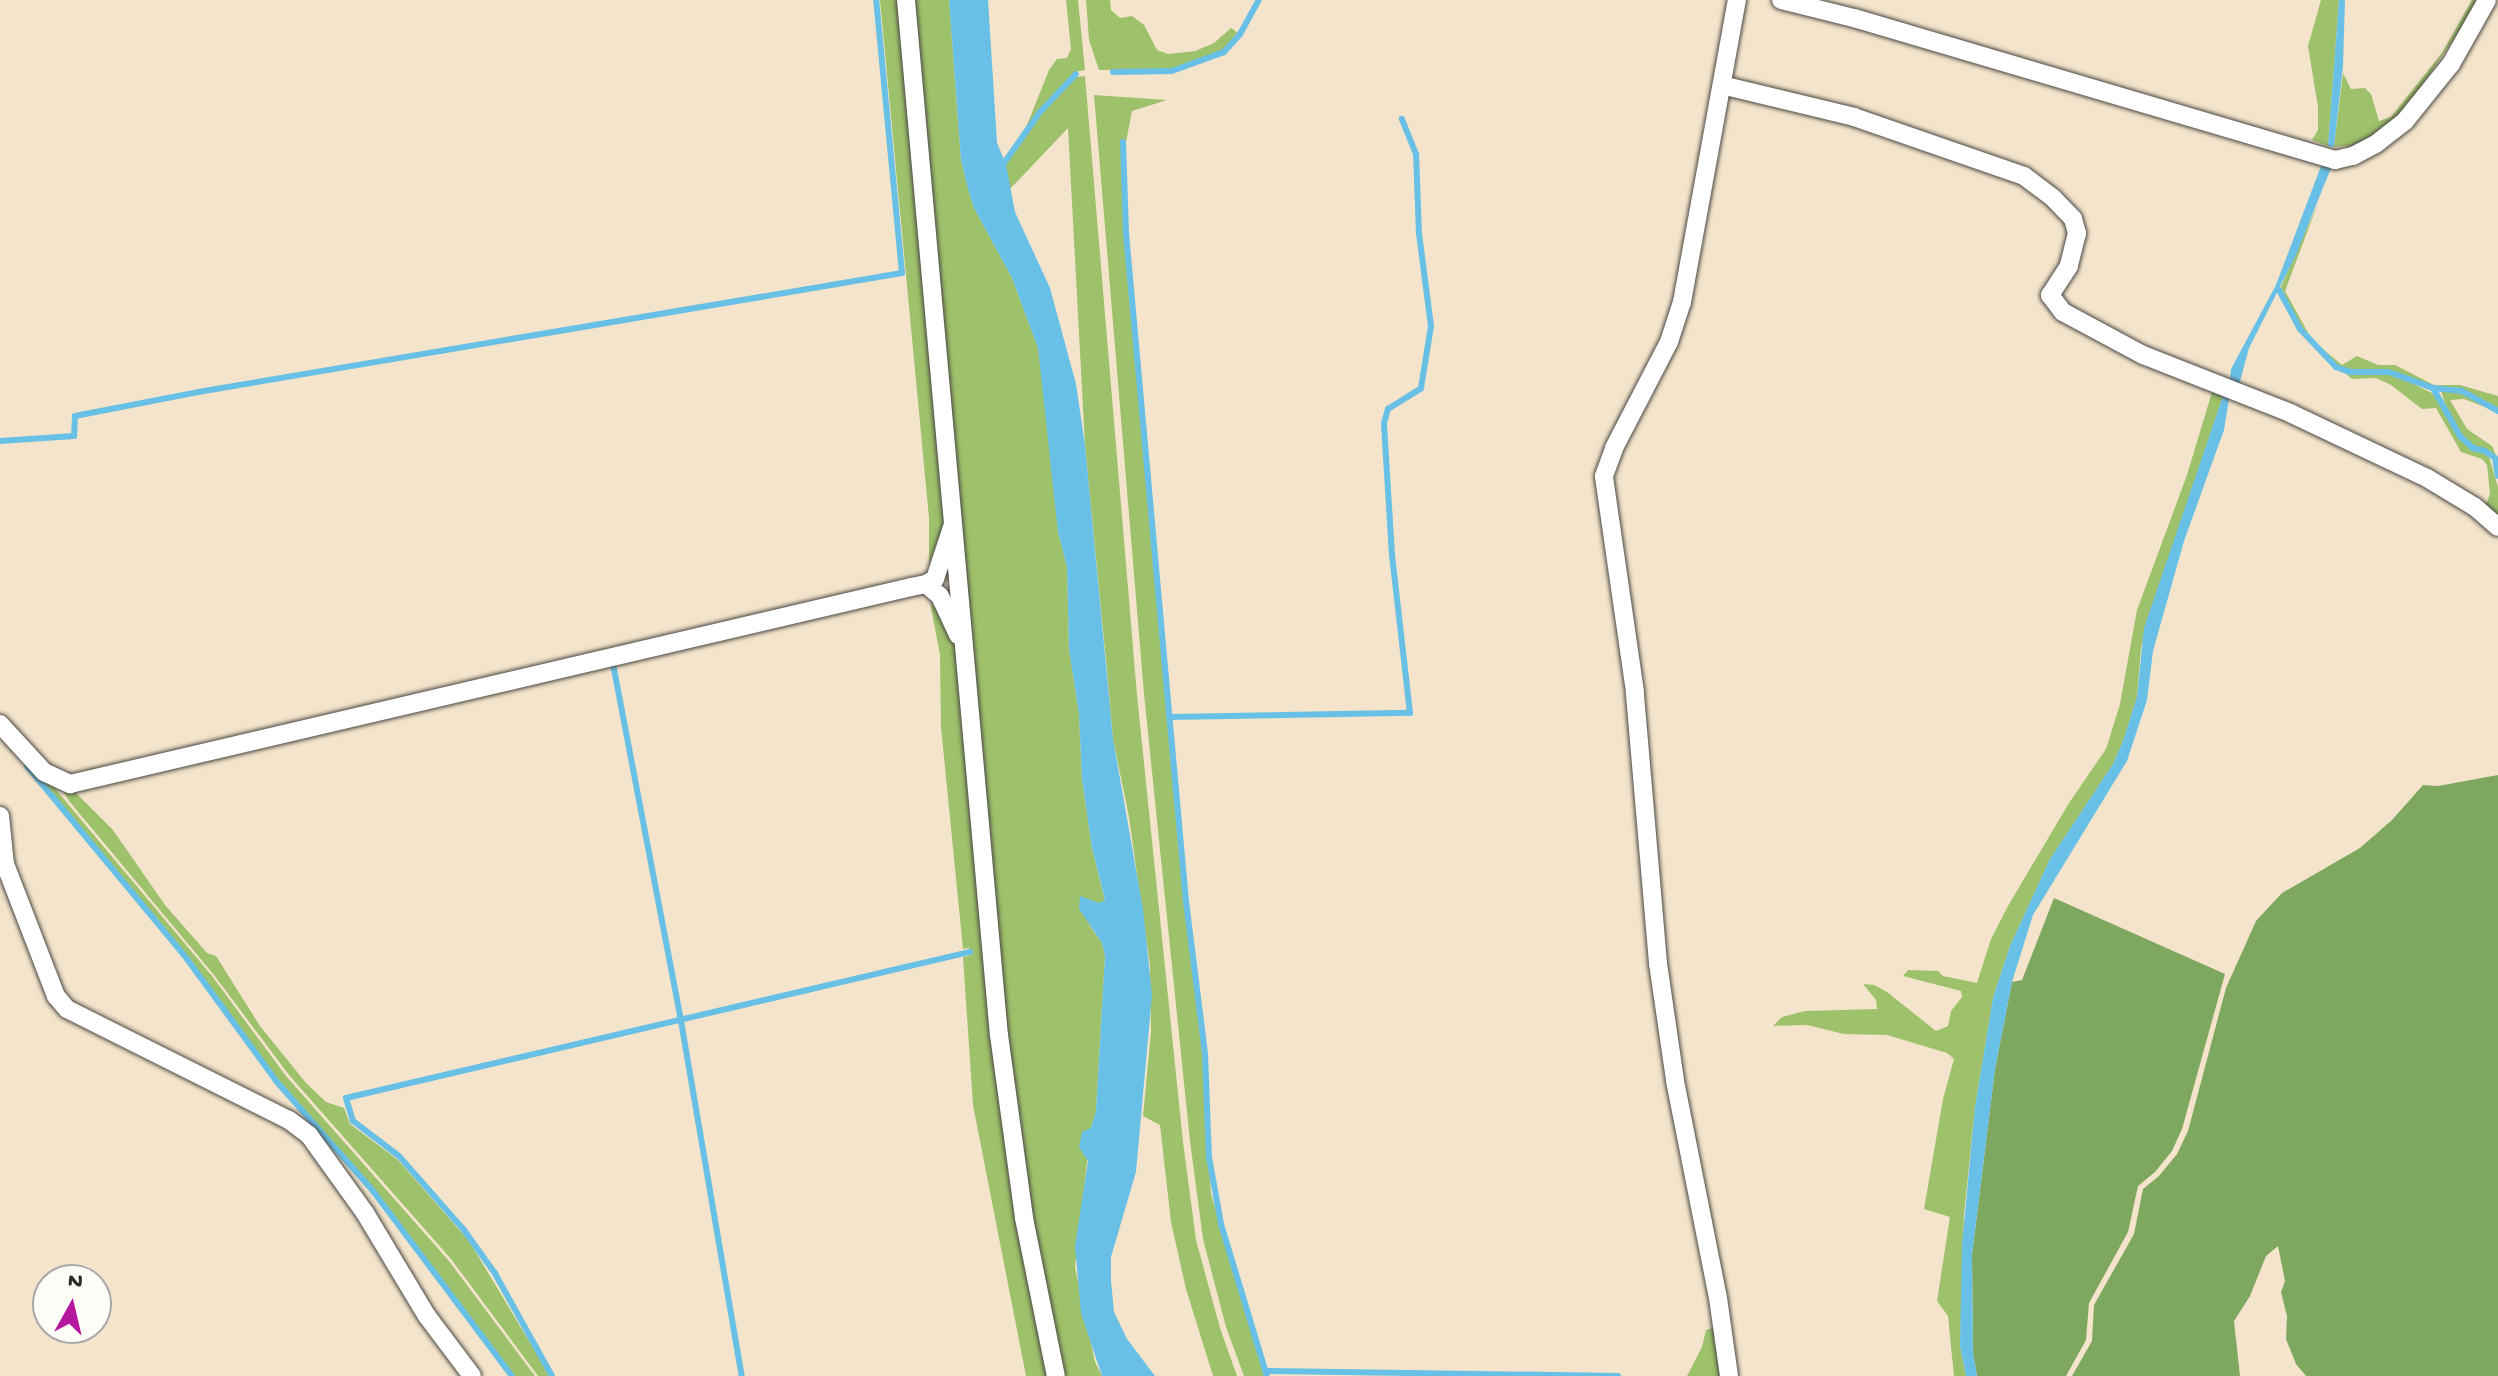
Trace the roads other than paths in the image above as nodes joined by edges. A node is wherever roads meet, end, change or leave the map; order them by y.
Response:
1 (906, 0) edge
2 (1737, 0) edge
3 (1781, 0) edge
4 (2487, 0) edge
5 (1722, 85) junction
6 (954, 523) junction
7 (2498, 527) edge
8 (926, 584) junction
9 (966, 655) junction
10 (0, 724) edge
11 (0, 816) edge
12 (472, 1376) edge
13 (1056, 1376) edge
14 (1729, 1376) edge

1 - 6 street
2 - 5 street
3 - 4 street
5 - 7 street
5 - 14 street
6 - 8 street
6 - 9 street
8 - 9 street
8 - 10 street
9 - 13 street
11 - 12 street

